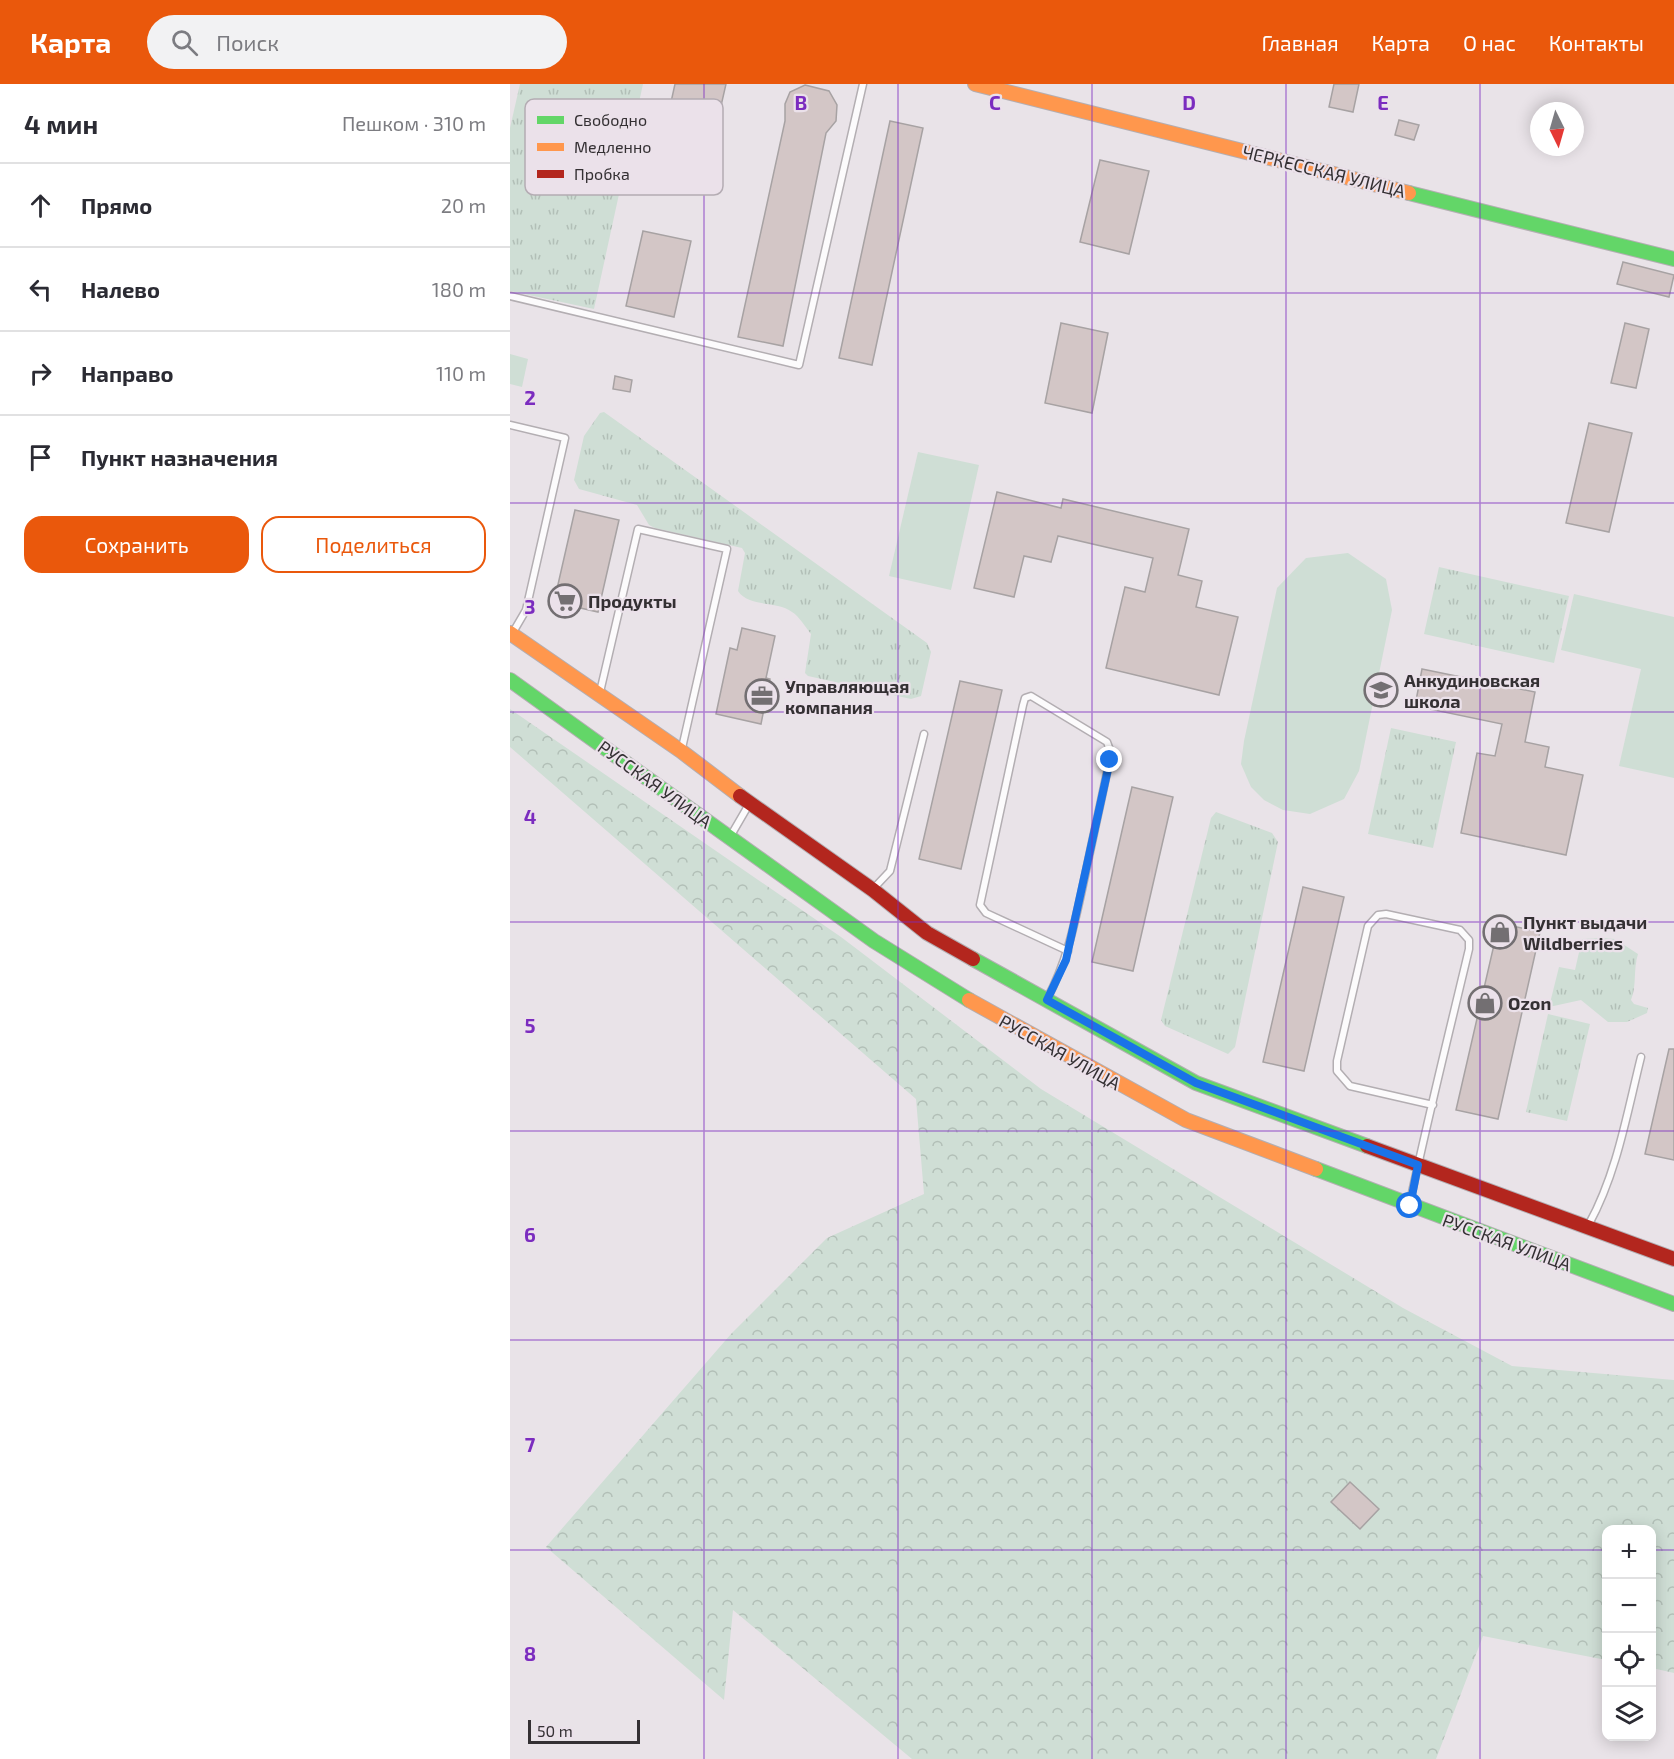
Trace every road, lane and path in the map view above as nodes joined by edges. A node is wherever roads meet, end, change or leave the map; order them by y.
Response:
1 (863, 84) edge
2 (975, 84) edge
3 (1674, 259) edge
4 (510, 296) edge
5 (510, 425) edge
6 (511, 634) edge
7 (510, 680) edge
8 (600, 694) junction
9 (924, 734) dead end
10 (681, 751) junction
11 (750, 803) junction
12 (730, 838) junction
13 (873, 890) junction
14 (1068, 951) junction
15 (1047, 1000) junction
16 (1641, 1058) dead end
17 (1433, 1105) junction
18 (1418, 1165) junction
19 (1410, 1206) junction
20 (1588, 1227) junction
21 (1674, 1259) edge
22 (1674, 1304) edge

1 - 4 lane
2 - 3 street, ЧЕРКЕССКАЯ УЛИЦА
5 - 6 lane
6 - 8 street
7 - 12 street, РУССКАЯ УЛИЦА
8 - 10 street
8 - 10 lane
9 - 13 lane
10 - 11 street
11 - 12 lane
11 - 13 street
12 - 19 street, РУССКАЯ УЛИЦА
13 - 15 street
14 - 14 lane
14 - 15 lane
15 - 18 street
16 - 20 lane
17 - 17 lane
17 - 18 lane
18 - 19 lane
18 - 20 street
19 - 22 street, РУССКАЯ УЛИЦА
20 - 21 street

